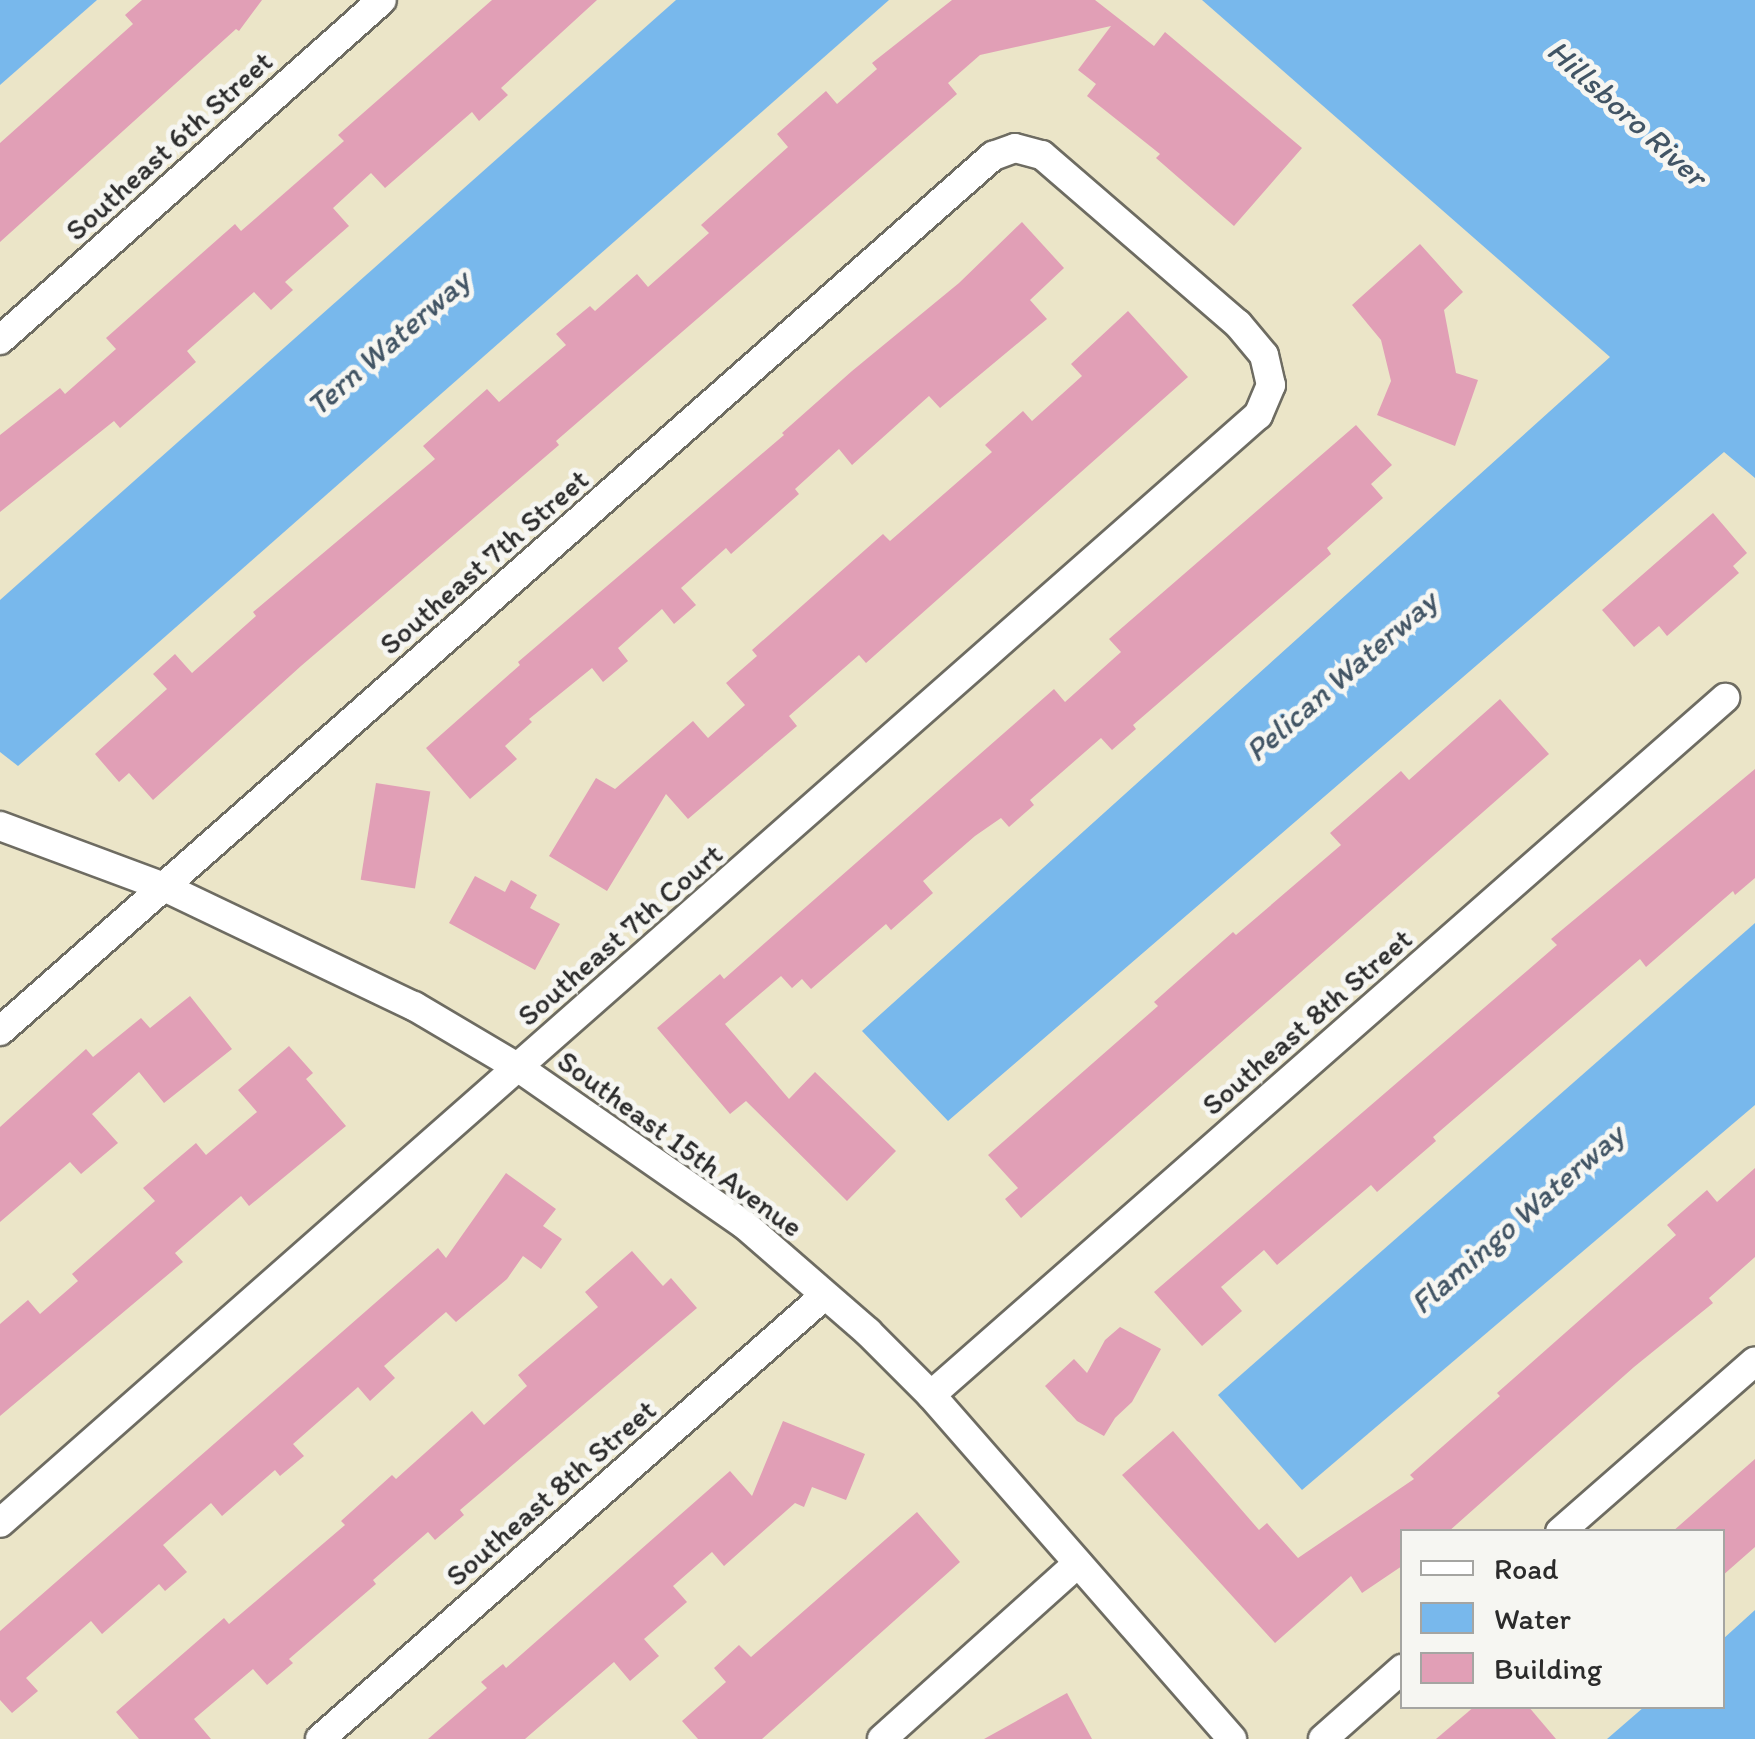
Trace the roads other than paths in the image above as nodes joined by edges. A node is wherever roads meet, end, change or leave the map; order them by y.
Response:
1 (382, 0) edge
2 (0, 340) edge
3 (1271, 385) joint
4 (1725, 698) dead end
5 (0, 826) edge
6 (164, 887) junction
7 (0, 1031) edge
8 (520, 1068) junction
9 (825, 1296) junction
10 (1755, 1361) edge
11 (931, 1395) junction
12 (0, 1523) edge
13 (1563, 1529) edge
14 (1078, 1563) junction
15 (1400, 1671) edge
16 (320, 1739) edge
17 (882, 1739) edge
18 (1232, 1739) edge
19 (1322, 1739) edge

1 - 2 street, Southeast 6th Street
3 - 6 street, Southeast 7th Street
3 - 8 street, Southeast 7th Court
4 - 11 street, Southeast 8th Street
5 - 6 street, Southeast 15th Avenue
6 - 7 street, Southeast 7th Street
6 - 8 street, Southeast 15th Avenue
8 - 9 street, Southeast 15th Avenue
8 - 12 street, Southeast 7th Court
9 - 11 street, Southeast 15th Avenue
9 - 16 street, Southeast 8th Street
10 - 13 street
11 - 14 street, Southeast 15th Avenue
14 - 17 street
14 - 18 street, Southeast 15th Avenue
15 - 19 street

